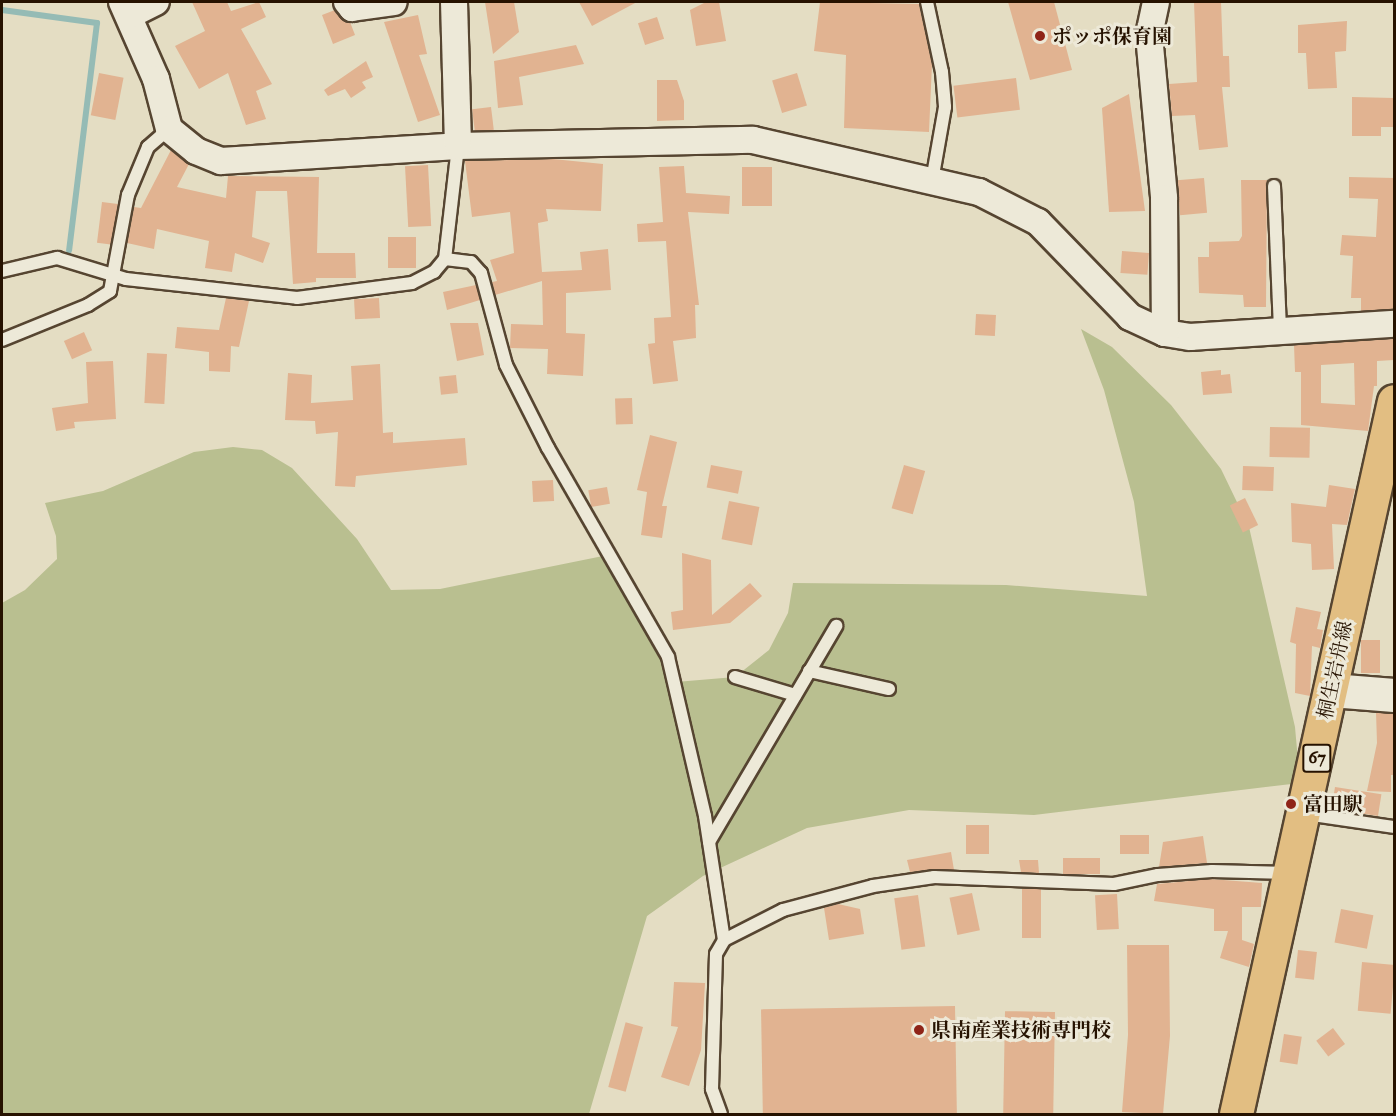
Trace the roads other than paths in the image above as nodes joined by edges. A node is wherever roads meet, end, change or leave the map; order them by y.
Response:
1 (156, 2) edge
2 (347, 2) edge
3 (394, 2) edge
4 (454, 2) edge
5 (927, 2) edge
6 (1156, 2) edge
7 (126, 8) edge
8 (169, 129) junction
9 (458, 147) junction
10 (932, 181) junction
11 (1274, 186) dead end
12 (445, 259) junction
13 (2, 271) edge
14 (113, 273) junction
15 (1395, 324) edge
16 (1280, 331) junction
17 (1165, 333) junction
18 (2, 340) edge
19 (1395, 400) edge
20 (836, 626) dead end
21 (809, 671) junction
22 (735, 677) dead end
23 (889, 689) dead end
24 (1331, 690) junction
25 (795, 695) junction
26 (1395, 695) edge
27 (1305, 814) junction
28 (1395, 827) edge
29 (709, 843) junction
30 (1292, 874) junction
31 (724, 940) junction
32 (721, 1114) edge
33 (1236, 1114) edge

1 - 7 street
2 - 3 street
4 - 9 street
5 - 10 lane
6 - 17 street
7 - 8 street
8 - 9 street
8 - 14 lane
9 - 10 street
9 - 12 lane
10 - 17 street
11 - 16 lane
12 - 14 lane
12 - 29 lane
13 - 14 lane
14 - 18 lane
15 - 16 street
16 - 17 street
19 - 24 main road, 桐生岩舟線 / 67
20 - 21 lane
21 - 23 lane
21 - 25 lane
22 - 25 lane
24 - 26 main road
24 - 27 main road, 桐生岩舟線 / 67
25 - 29 lane
27 - 28 lane
27 - 30 main road, 桐生岩舟線 / 67
29 - 31 lane
30 - 31 lane
30 - 33 main road, 桐生岩舟線 / 67
31 - 32 lane

